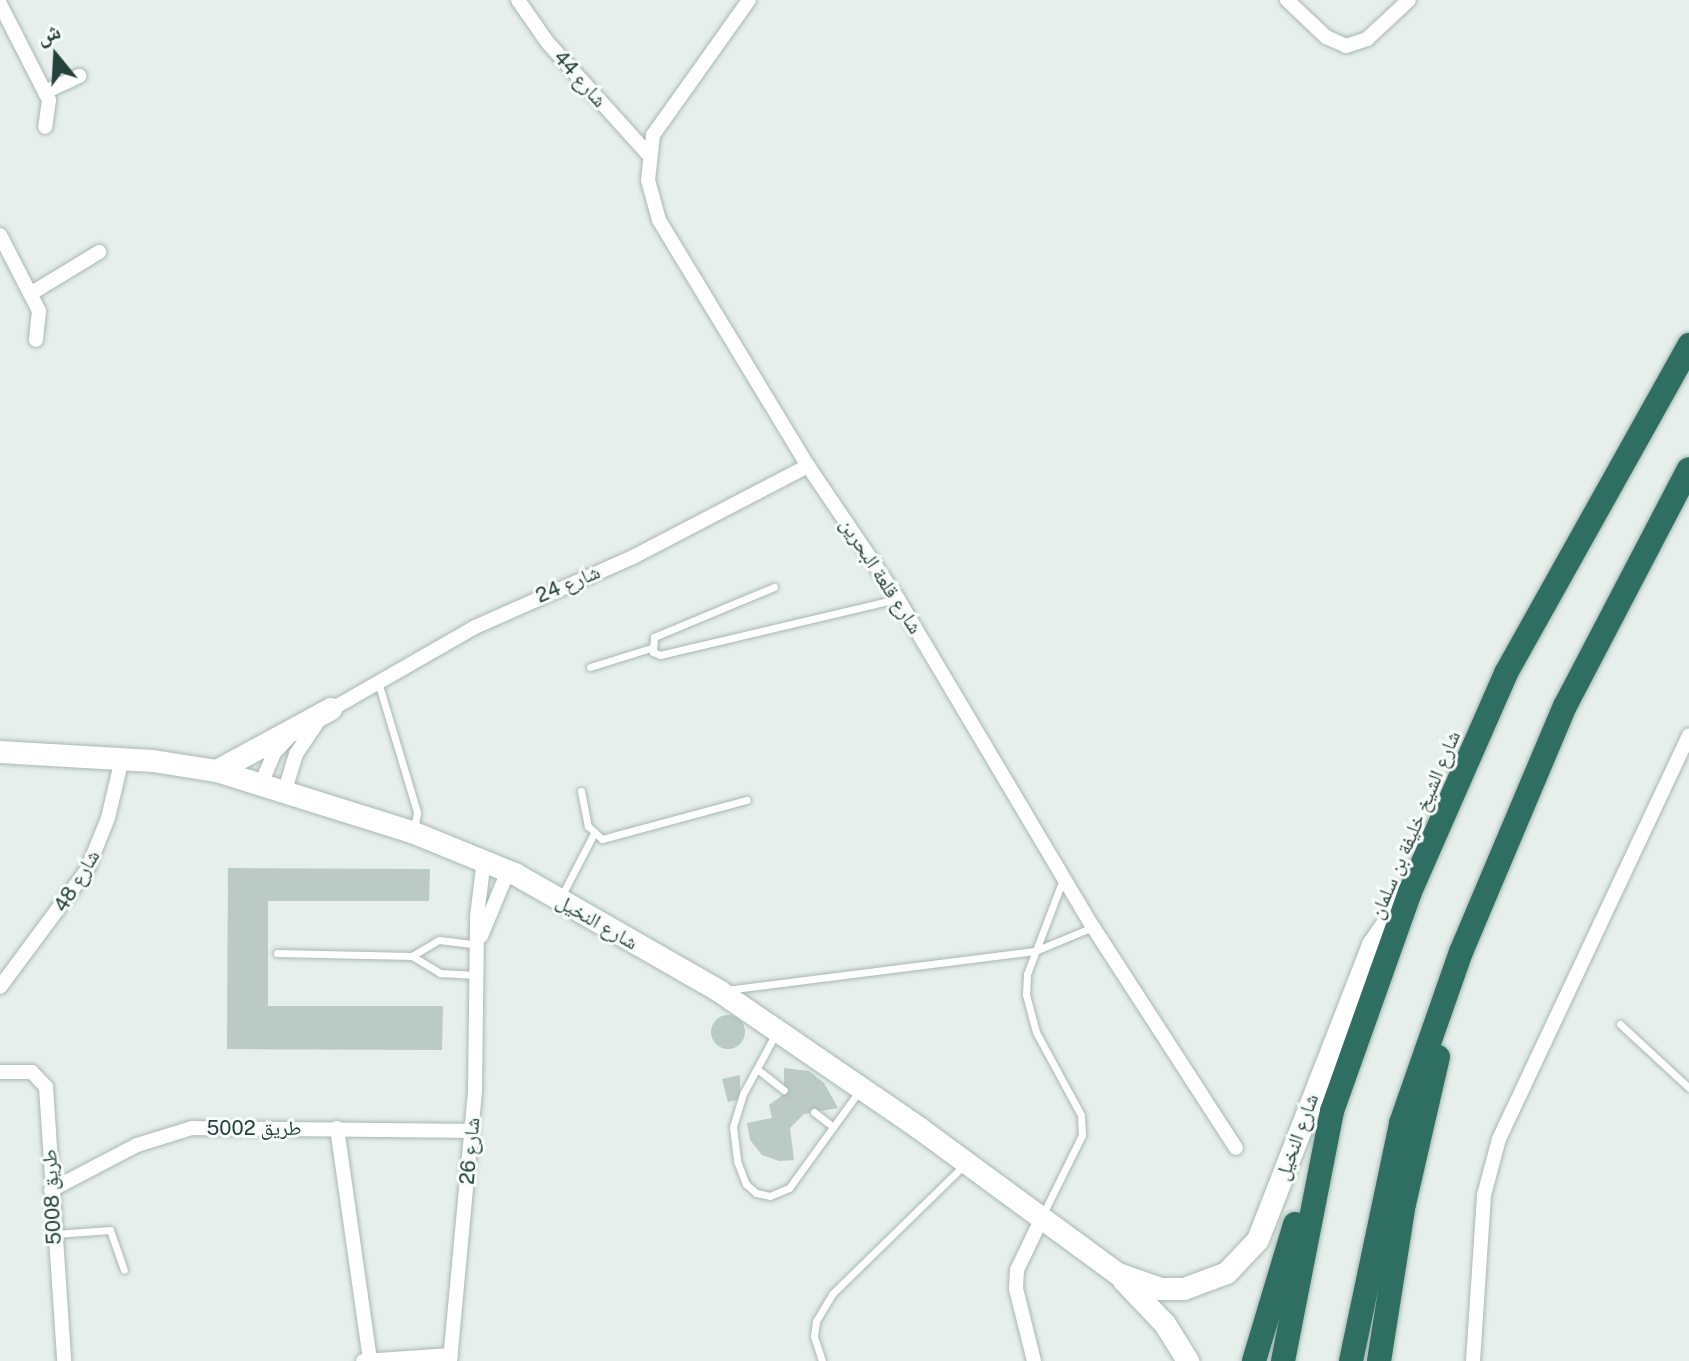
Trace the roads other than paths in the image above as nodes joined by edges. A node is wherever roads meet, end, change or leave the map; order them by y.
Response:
1 (518, 0) edge
2 (749, 0) edge
3 (1287, 0) edge
4 (1409, 0) edge
5 (0, 4) edge
6 (80, 76) dead end
7 (45, 92) junction
8 (45, 127) dead end
9 (647, 153) junction
10 (0, 235) edge
11 (99, 252) dead end
12 (30, 294) junction
13 (36, 340) dead end
14 (1689, 345) edge
15 (808, 466) junction
16 (1689, 469) edge
17 (774, 587) dead end
18 (898, 599) junction
19 (651, 648) junction
20 (590, 667) dead end
21 (377, 681) junction
22 (331, 709) junction
23 (1689, 735) edge
24 (4, 758) edge
25 (122, 759) junction
26 (217, 771) junction
27 (261, 784) junction
28 (285, 790) junction
29 (581, 791) dead end
30 (747, 800) dead end
31 (412, 832) junction
32 (593, 835) junction
33 (484, 860) junction
34 (508, 871) junction
35 (1063, 877) junction
36 (1410, 892) junction
37 (559, 900) junction
38 (1093, 927) junction
39 (479, 943) junction
40 (1035, 951) junction
41 (1461, 952) junction
42 (277, 953) dead end
43 (412, 956) junction
44 (478, 975) junction
45 (0, 987) edge
46 (719, 991) junction
47 (1620, 1024) dead end
48 (778, 1029) junction
49 (757, 1069) junction
50 (0, 1072) edge
51 (861, 1088) junction
52 (1689, 1088) edge
53 (784, 1090) dead end
54 (1332, 1111) junction
55 (814, 1112) dead end
56 (833, 1127) junction
57 (337, 1128) junction
58 (472, 1131) junction
59 (1236, 1148) dead end
60 (966, 1163) junction
61 (51, 1190) junction
62 (1041, 1220) junction
63 (54, 1234) junction
64 (124, 1270) dead end
65 (1118, 1274) junction
66 (450, 1358) edge
67 (370, 1360) edge
68 (64, 1361) edge
69 (362, 1361) edge
70 (822, 1361) edge
71 (1034, 1361) edge
72 (1188, 1361) edge
73 (1254, 1361) edge
74 (1283, 1361) edge
75 (1351, 1361) edge
76 (1379, 1361) edge
77 (1473, 1361) edge

1 - 9 street, شارع 44
2 - 9 street
3 - 4 street
5 - 7 street
6 - 7 street
7 - 8 street
9 - 15 street, شارع قلعة البحرين
10 - 12 street
11 - 12 street
12 - 13 street
14 - 36 highway, شارع الشيخ خليفة بن سلمان
15 - 18 street, شارع قلعة البحرين
15 - 21 street, شارع 24
16 - 41 highway
17 - 19 lane
18 - 19 lane
18 - 35 street, شارع قلعة البحرين
19 - 20 lane
21 - 22 street, شارع 24
21 - 31 lane
22 - 26 street
22 - 27 street, شارع 24
22 - 28 street, شارع 24
23 - 77 street
24 - 25 street, شارع النخيل
25 - 26 street, شارع النخيل
25 - 45 street, شارع 48
26 - 27 street, شارع النخيل
27 - 28 street, شارع النخيل
28 - 31 street, شارع النخيل
29 - 32 lane
30 - 32 lane
31 - 33 street, شارع النخيل
32 - 37 lane
33 - 34 street, شارع النخيل
33 - 39 street, شارع 26
34 - 37 street, شارع النخيل
34 - 39 street, شارع 26
35 - 38 street, شارع قلعة البحرين
35 - 40 lane
36 - 54 highway, شارع الشيخ خليفة بن سلمان
36 - 65 street, شارع النخيل
37 - 46 street, شارع النخيل
38 - 40 lane
38 - 59 street, شارع قلعة البحرين
39 - 43 lane
39 - 44 street, شارع 26
40 - 46 lane
40 - 62 lane
41 - 75 highway
41 - 76 highway
42 - 43 lane
43 - 44 lane
44 - 58 street, شارع 26
46 - 48 street, شارع النخيل
47 - 52 lane
48 - 49 lane
48 - 51 street, شارع النخيل
49 - 53 lane
49 - 56 lane
50 - 61 street, طريق 5008
51 - 56 lane
51 - 60 street, شارع النخيل
54 - 73 highway
54 - 74 highway, شارع الشيخ خليفة بن سلمان
55 - 56 lane
57 - 58 street, طريق 5002
57 - 61 street, طريق 5002
57 - 67 street
58 - 66 street, شارع 26
60 - 62 street, شارع النخيل
60 - 70 lane
61 - 63 street, طريق 5008
62 - 65 street, شارع النخيل
62 - 71 street
63 - 64 lane
63 - 68 street, طريق 5008
65 - 72 street, شارع النخيل
66 - 67 street
67 - 69 street

